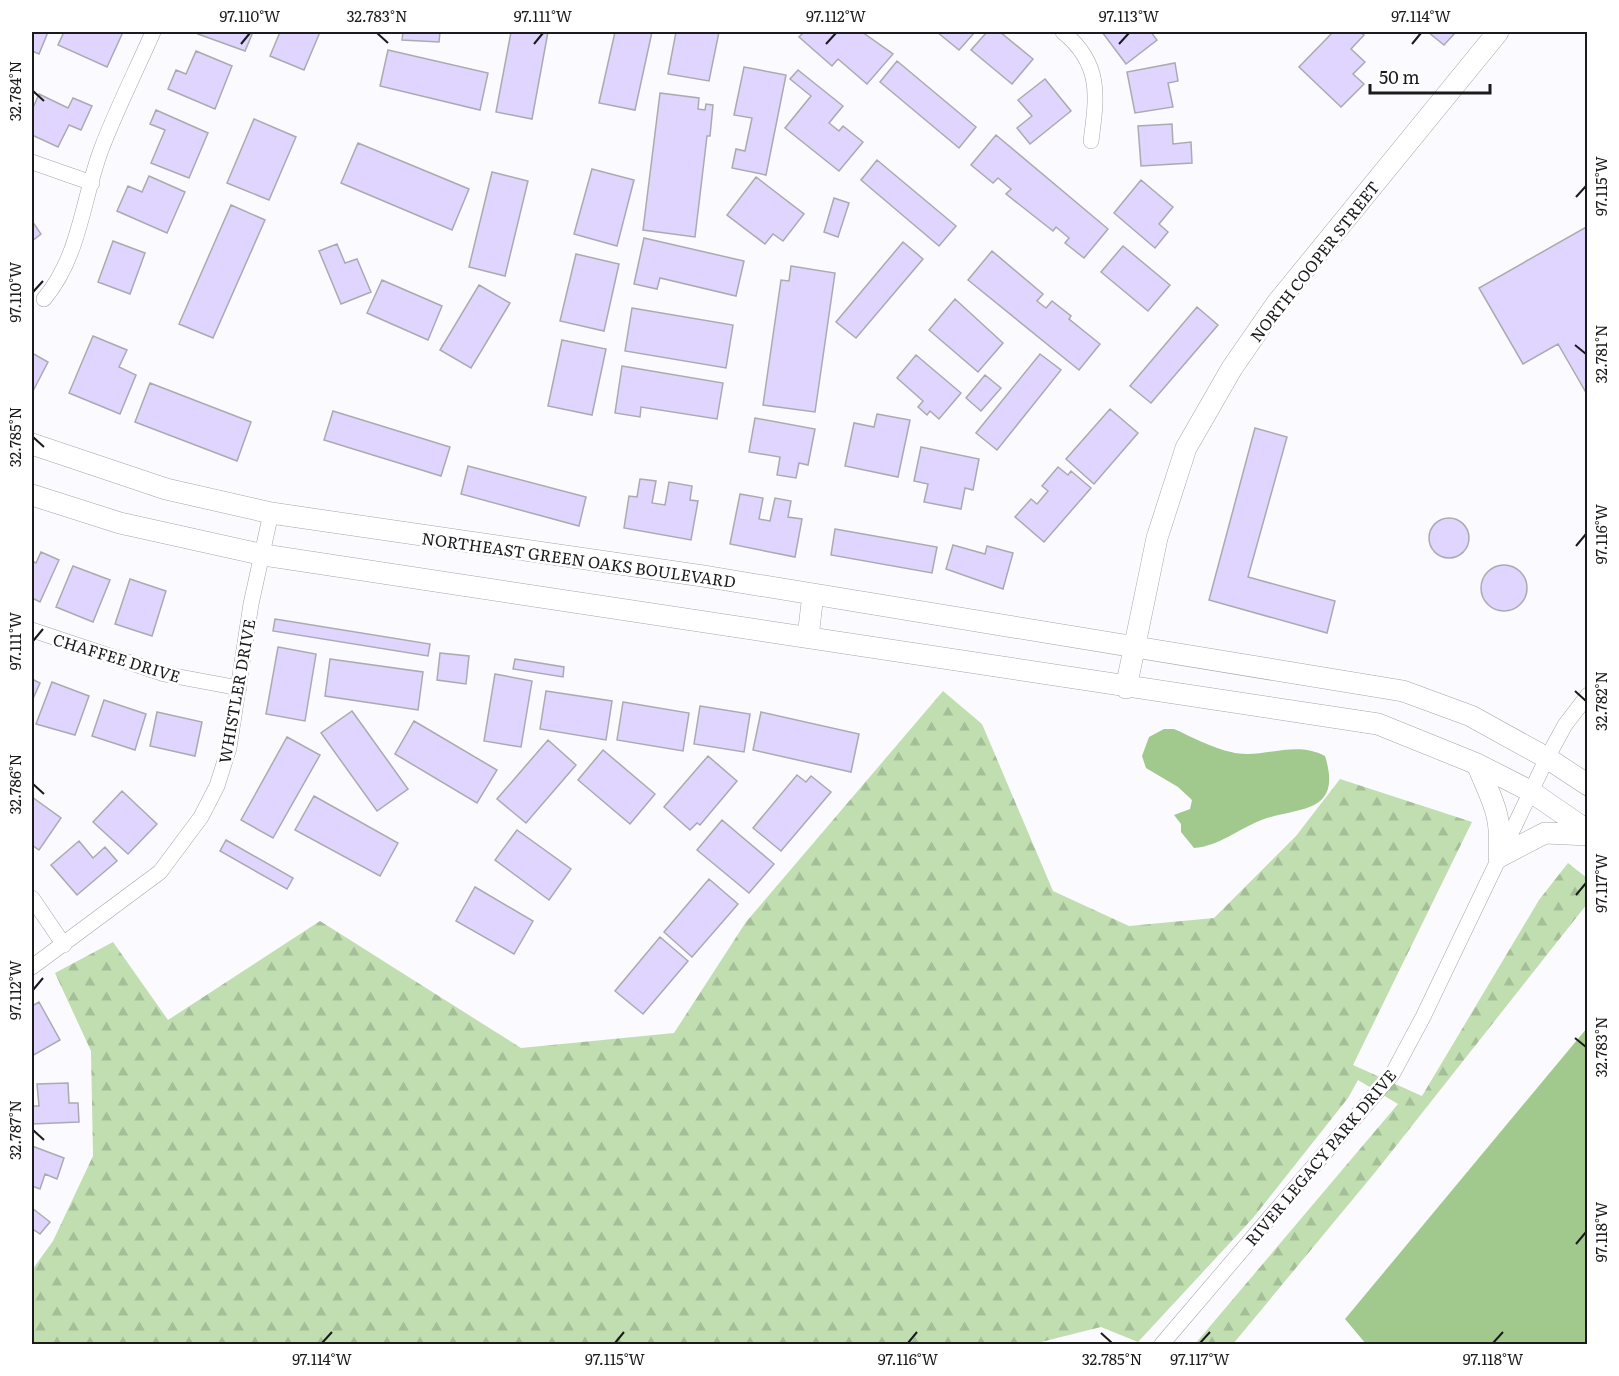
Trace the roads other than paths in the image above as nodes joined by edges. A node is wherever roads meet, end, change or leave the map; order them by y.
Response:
1 (153, 32) edge
2 (1063, 32) edge
3 (1498, 32) edge
4 (1091, 141) dead end
5 (32, 162) edge
6 (92, 183) junction
7 (44, 299) dead end
8 (32, 444) edge
9 (32, 495) edge
10 (271, 513) junction
11 (264, 555) junction
12 (813, 594) junction
13 (32, 630) edge
14 (808, 637) junction
15 (1134, 648) junction
16 (239, 688) junction
17 (1126, 688) junction
18 (1587, 695) edge
19 (1547, 758) junction
20 (1477, 764) junction
21 (1587, 785) edge
22 (1530, 791) junction
23 (1587, 833) edge
24 (1499, 857) junction
25 (32, 898) edge
26 (64, 945) junction
27 (32, 967) edge
28 (1162, 1344) edge

1 - 6 street
2 - 4 street
3 - 15 main road, NORTH COOPER STREET
5 - 6 street
6 - 7 street
8 - 10 main road, NORTHEAST GREEN OAKS BOULEVARD
9 - 11 main road
10 - 11 street, WHISTLER DRIVE
10 - 12 main road, NORTHEAST GREEN OAKS BOULEVARD
11 - 14 main road
11 - 16 street, WHISTLER DRIVE
12 - 14 main road
12 - 15 main road, NORTHEAST GREEN OAKS BOULEVARD
13 - 16 street, CHAFFEE DRIVE
14 - 17 main road
15 - 17 main road, NORTH COOPER STREET
15 - 19 main road, NORTHEAST GREEN OAKS BOULEVARD
16 - 26 street, WHISTLER DRIVE
17 - 20 main road
18 - 19 street, RIVER LEGACY PARK DRIVE
19 - 21 main road, NORTHEAST GREEN OAKS BOULEVARD
19 - 22 street, RIVER LEGACY PARK DRIVE
20 - 22 main road
20 - 24 main road
22 - 23 main road
22 - 24 street, RIVER LEGACY PARK DRIVE
23 - 24 main road
24 - 28 street, RIVER LEGACY PARK DRIVE
25 - 26 street
26 - 27 street, WHISTLER DRIVE

